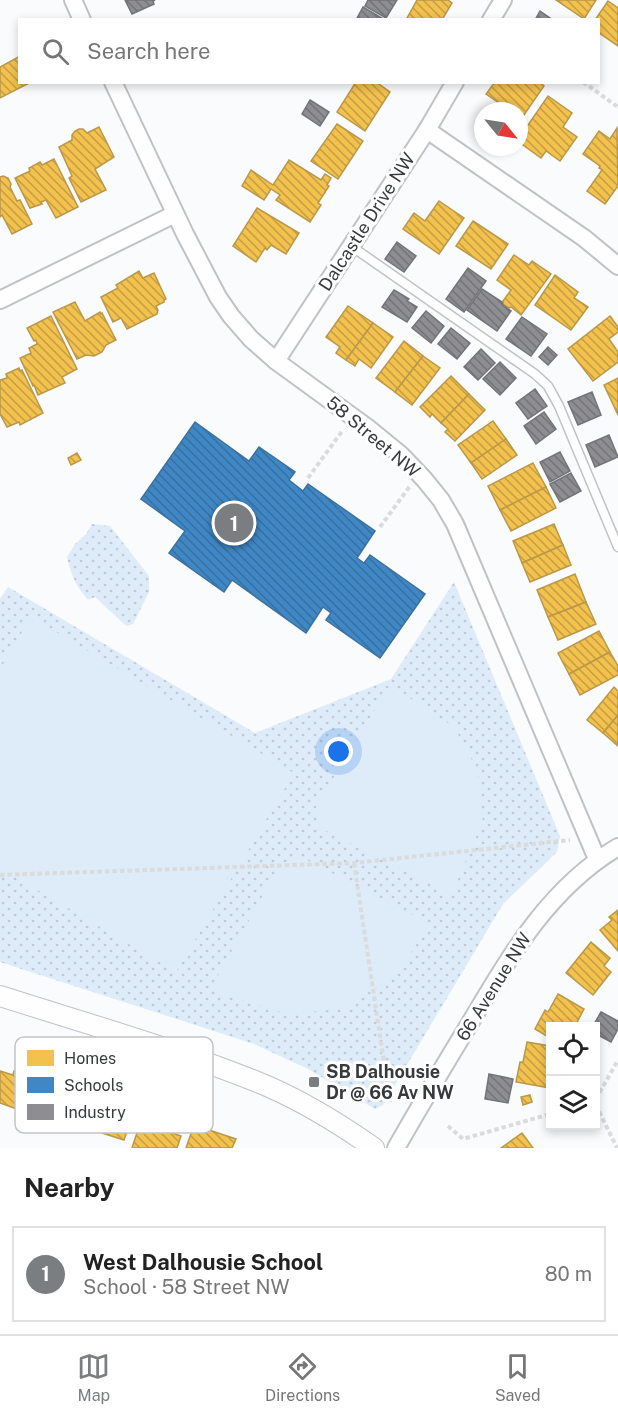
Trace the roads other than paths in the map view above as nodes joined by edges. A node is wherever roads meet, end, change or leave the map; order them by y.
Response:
1 (73, 0) edge
2 (503, 0) edge
3 (81, 18) edge
4 (492, 18) edge
5 (114, 84) edge
6 (454, 84) edge
7 (427, 130) junction
8 (175, 214) junction
9 (351, 246) junction
10 (618, 266) edge
11 (0, 300) edge
12 (276, 361) junction
13 (618, 547) edge
14 (618, 847) edge
15 (597, 859) junction
16 (0, 996) edge
17 (128, 1037) edge
18 (213, 1066) edge
19 (374, 1148) edge
20 (396, 1148) edge

1 - 3 street
2 - 4 street
5 - 8 street, 58 Street NW
6 - 7 street, Dalcastle Drive NW
7 - 9 street, Dalcastle Drive NW
7 - 10 street
8 - 11 street
8 - 12 street, 58 Street NW
9 - 12 street, Dalcastle Drive NW
9 - 13 lane
12 - 15 street, 58 Street NW
14 - 15 street, 66 Avenue NW
15 - 20 street, 66 Avenue NW
16 - 17 street
18 - 19 street

